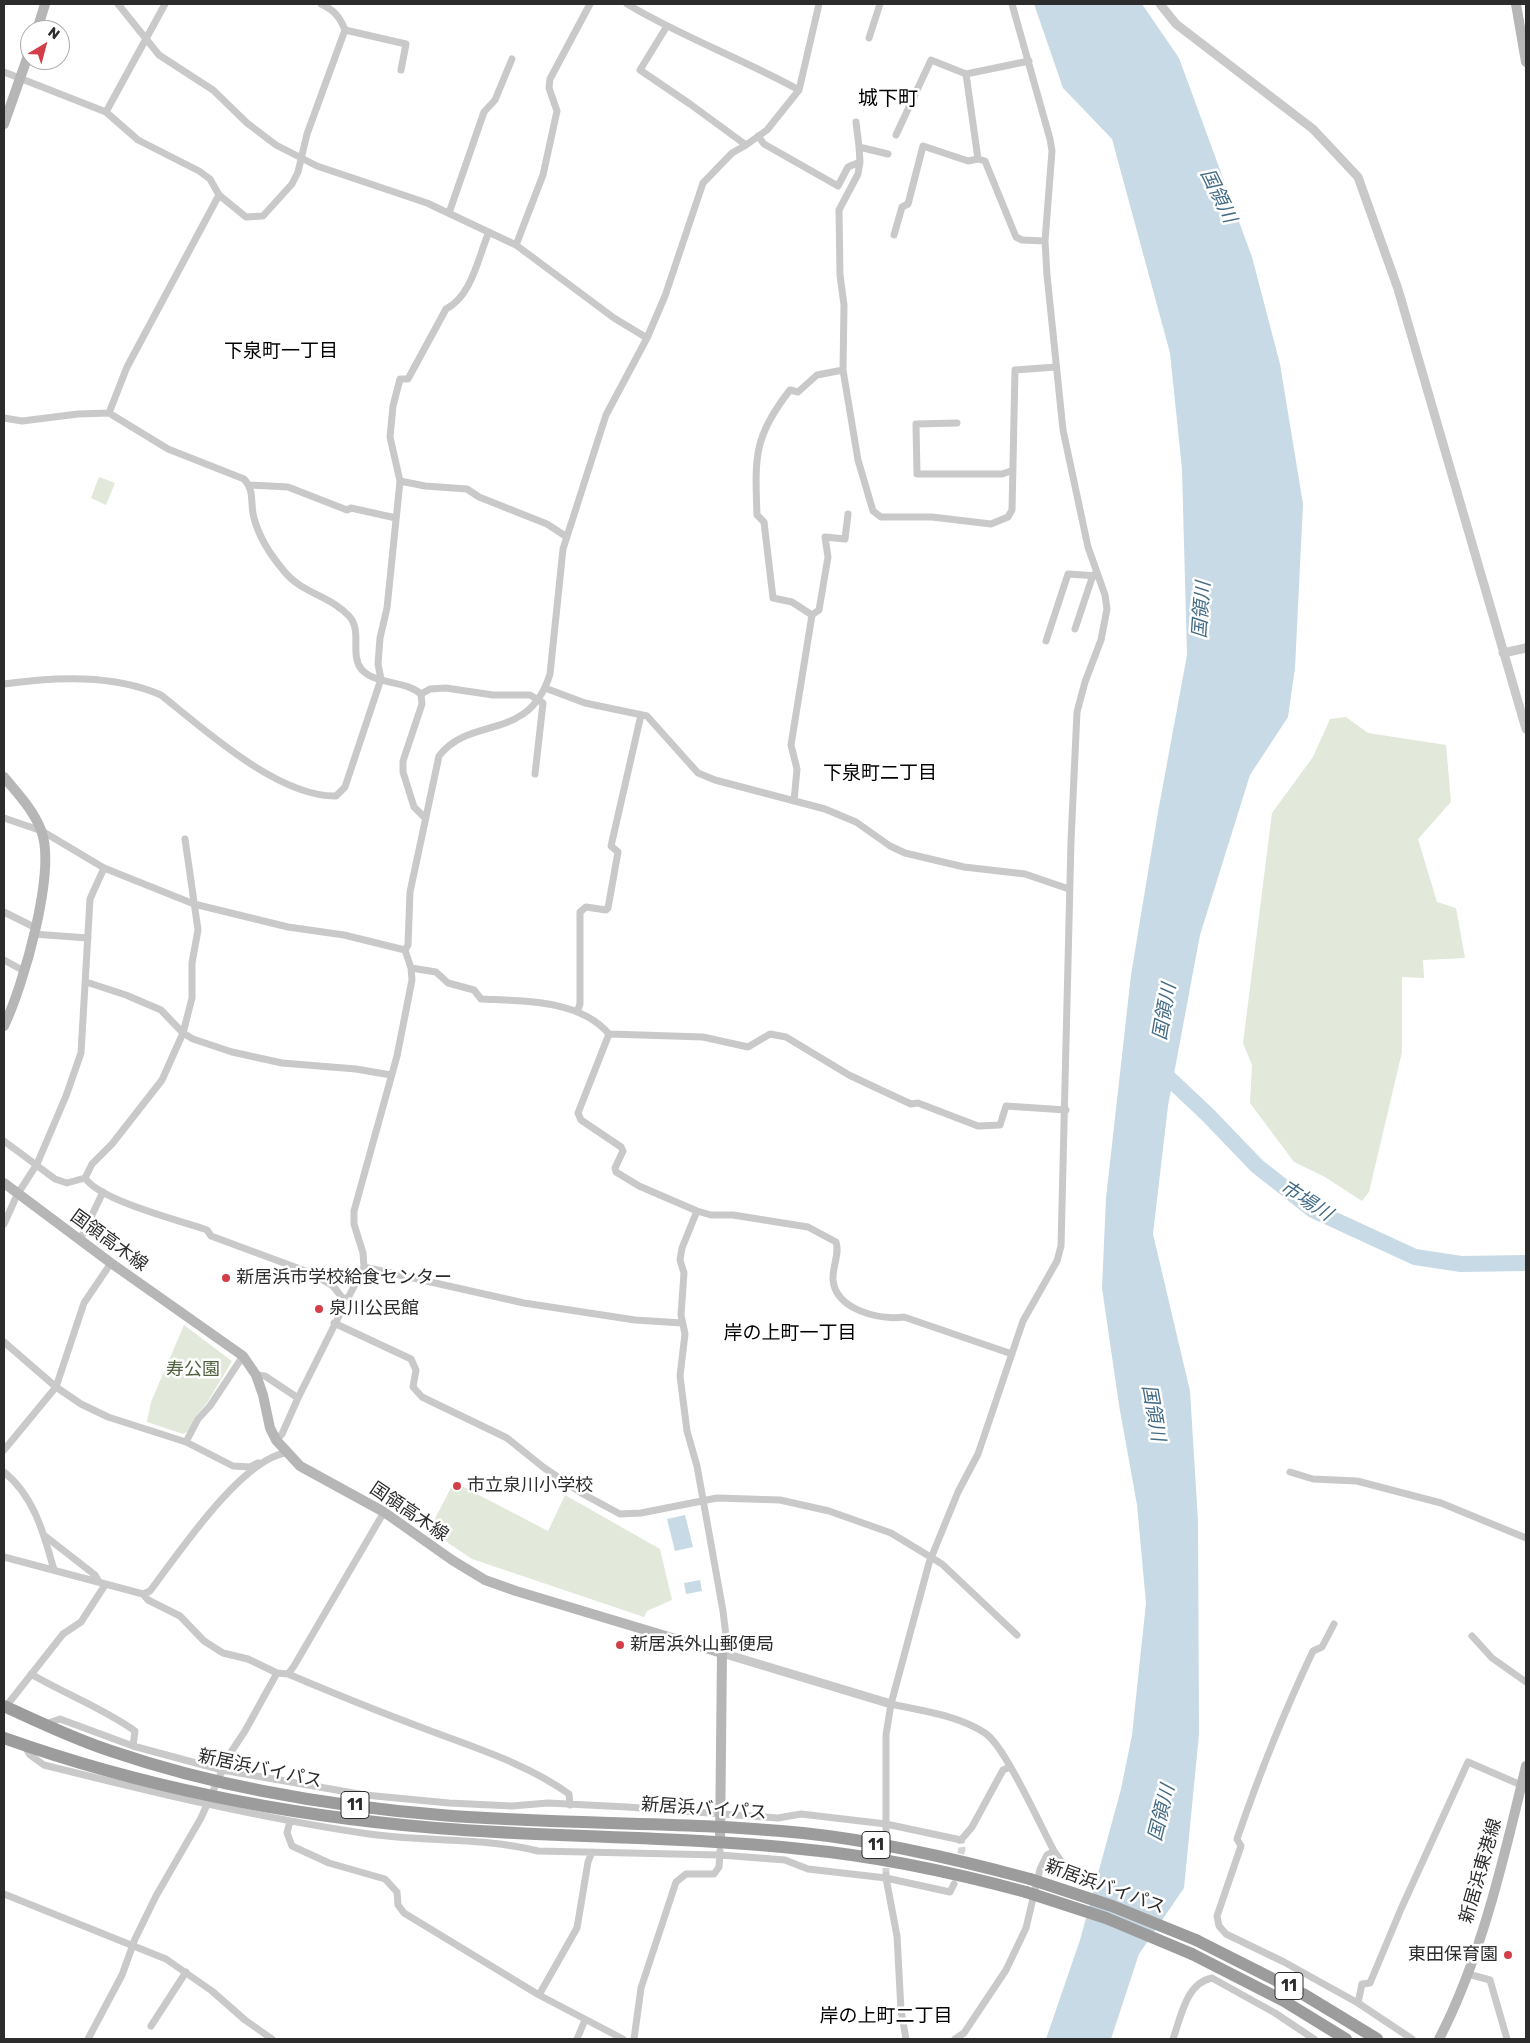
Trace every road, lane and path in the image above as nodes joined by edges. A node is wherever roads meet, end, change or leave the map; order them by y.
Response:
1 (45, 4) edge
2 (118, 4) edge
3 (165, 4) edge
4 (321, 4) edge
5 (590, 4) edge
6 (627, 4) edge
7 (819, 4) edge
8 (880, 4) edge
9 (1012, 4) edge
10 (1160, 4) edge
11 (1516, 4) edge
12 (40, 20) edge
13 (667, 26) junction
14 (345, 30) junction
15 (869, 38) dead end
16 (145, 40) junction
17 (512, 59) dead end
18 (1029, 61) junction
19 (1526, 62) edge
20 (24, 70) edge
21 (402, 70) dead end
22 (4, 72) edge
23 (966, 74) junction
24 (21, 79) junction
25 (799, 90) junction
26 (106, 112) junction
27 (856, 122) dead end
28 (4, 124) edge
29 (896, 135) dead end
30 (758, 136) junction
31 (746, 145) junction
32 (859, 147) junction
33 (888, 154) dead end
34 (978, 159) junction
35 (302, 160) junction
36 (860, 162) junction
37 (219, 195) junction
38 (449, 213) junction
39 (489, 232) junction
40 (894, 235) dead end
41 (1046, 241) junction
42 (516, 245) junction
43 (647, 338) junction
44 (1056, 367) junction
45 (843, 370) junction
46 (109, 413) junction
47 (4, 418) edge
48 (957, 423) dead end
49 (1011, 471) junction
50 (400, 481) junction
51 (250, 485) junction
52 (848, 514) dead end
53 (396, 518) junction
54 (567, 537) junction
55 (1096, 576) junction
56 (812, 615) junction
57 (1075, 629) dead end
58 (1046, 641) dead end
59 (1526, 648) edge
60 (1503, 652) junction
61 (381, 680) junction
62 (4, 684) edge
63 (545, 688) junction
64 (421, 694) junction
65 (538, 698) junction
66 (641, 715) junction
67 (1526, 729) edge
68 (535, 774) dead end
69 (4, 777) edge
70 (794, 801) junction
71 (4, 818) edge
72 (424, 818) junction
73 (42, 831) junction
74 (185, 839) dead end
75 (104, 868) junction
76 (1069, 889) junction
77 (194, 904) junction
78 (4, 912) edge
79 (34, 930) junction
80 (88, 938) junction
81 (405, 950) junction
82 (4, 960) edge
83 (411, 968) junction
84 (24, 971) junction
85 (86, 982) junction
86 (577, 1012) junction
87 (4, 1026) edge
88 (182, 1033) junction
89 (609, 1034) junction
90 (391, 1074) junction
91 (1066, 1110) junction
92 (4, 1141) edge
93 (37, 1164) junction
94 (85, 1178) junction
95 (8, 1188) edge
96 (103, 1192) junction
97 (697, 1211) junction
98 (4, 1224) edge
99 (80, 1240) junction
100 (111, 1263) junction
101 (364, 1267) junction
102 (344, 1300) junction
103 (334, 1323) junction
104 (682, 1323) junction
105 (4, 1342) edge
106 (1012, 1354) junction
107 (242, 1356) junction
108 (256, 1376) junction
109 (56, 1387) junction
110 (298, 1398) junction
111 (276, 1440) junction
112 (186, 1442) junction
113 (4, 1450) edge
114 (285, 1453) junction
115 (265, 1460) junction
116 (4, 1472) edge
117 (1290, 1472) dead end
118 (702, 1501) junction
119 (384, 1512) junction
120 (45, 1536) junction
121 (1526, 1538) edge
122 (931, 1556) junction
123 (4, 1557) edge
124 (54, 1570) junction
125 (102, 1583) junction
126 (143, 1594) junction
127 (1334, 1624) dead end
128 (1017, 1636) dead end
129 (1472, 1636) dead end
130 (722, 1653) junction
131 (31, 1674) junction
132 (277, 1674) junction
133 (288, 1674) junction
134 (1526, 1682) edge
135 (891, 1704) junction
136 (4, 1707) edge
137 (44, 1725) junction
138 (4, 1738) edge
139 (132, 1746) junction
140 (1526, 1766) edge
141 (1010, 1767) junction
142 (219, 1775) junction
143 (1522, 1786) junction
144 (208, 1800) junction
145 (570, 1805) junction
146 (720, 1813) junction
147 (290, 1821) junction
148 (720, 1826) junction
149 (886, 1828) junction
150 (720, 1849) junction
151 (1054, 1851) junction
152 (592, 1852) junction
153 (1072, 1872) dead end
154 (886, 1876) junction
155 (954, 1884) dead end
156 (4, 1894) edge
157 (132, 1946) junction
158 (186, 1972) junction
159 (1468, 1974) junction
160 (539, 1995) junction
161 (1358, 2003) junction
162 (585, 2020) junction
163 (151, 2026) dead end
164 (88, 2039) edge
165 (272, 2039) edge
166 (577, 2039) edge
167 (624, 2039) edge
168 (634, 2039) edge
169 (906, 2039) edge
170 (955, 2039) edge
171 (1173, 2039) edge
172 (1314, 2039) edge
173 (1346, 2039) edge
174 (1377, 2039) edge
175 (1412, 2039) edge
176 (1439, 2039) edge
177 (1507, 2039) edge

1 - 12 main road
2 - 16 street
3 - 16 street
4 - 14 street
5 - 42 street
6 - 13 street
7 - 25 street
8 - 15 street
9 - 18 street
10 - 60 street
11 - 19 main road
13 - 25 street
13 - 31 street
14 - 21 street
14 - 35 street
16 - 26 street
16 - 35 street
17 - 38 street
18 - 23 street
18 - 41 street
20 - 24 main road
22 - 24 street
23 - 29 street
23 - 34 street
24 - 26 street
24 - 28 main road
25 - 30 street
26 - 37 street
27 - 32 street
30 - 31 street
30 - 36 street
31 - 43 street
32 - 33 street
32 - 36 street
34 - 40 street
34 - 41 street
35 - 37 street
35 - 38 street
36 - 45 street
37 - 46 street
38 - 39 street
39 - 42 street
39 - 50 street
41 - 44 street
42 - 43 street
43 - 54 street
44 - 49 street
44 - 55 street
45 - 49 street
45 - 56 street
46 - 47 street
46 - 51 street
48 - 49 street
50 - 53 street
50 - 54 street
51 - 53 street
51 - 61 street
52 - 56 street
53 - 61 street
54 - 63 street
55 - 57 street
55 - 58 street
55 - 76 street
56 - 70 street
59 - 60 street
60 - 67 street
61 - 62 street
61 - 64 street
63 - 65 street
63 - 66 street
64 - 65 street
64 - 72 street
65 - 68 street
65 - 72 street
66 - 70 street
66 - 86 street
69 - 73 main road
70 - 76 street
71 - 73 street
72 - 81 street
73 - 75 street
73 - 79 main road
74 - 77 street
75 - 77 street
75 - 80 street
76 - 91 street
77 - 81 street
77 - 88 street
78 - 79 street
79 - 80 street
79 - 84 main road
80 - 85 street
81 - 83 street
82 - 84 street
83 - 86 street
83 - 90 street
84 - 87 main road
85 - 88 street
85 - 93 street
86 - 89 street
88 - 90 street
88 - 94 street
89 - 91 street
89 - 97 street
90 - 101 street
91 - 106 street
92 - 93 street
93 - 94 street
93 - 95 street
94 - 96 street
95 - 98 street
95 - 99 main road, 国領高木線
96 - 99 street
96 - 102 street
97 - 104 street
97 - 106 street
99 - 100 main road, 国領高木線
100 - 107 main road, 国領高木線
100 - 109 street
101 - 102 street
101 - 104 street
102 - 103 street
103 - 110 street
103 - 118 street
104 - 118 street
105 - 109 street
106 - 122 street
107 - 108 main road, 国領高木線
107 - 112 street
108 - 110 street
108 - 111 main road, 国領高木線
109 - 112 street
109 - 113 street
110 - 111 street
111 - 114 main road, 国領高木線
112 - 115 street
114 - 115 street
114 - 119 main road, 国領高木線
115 - 126 street
116 - 120 street
117 - 121 street
118 - 122 street
118 - 130 street
119 - 130 main road, 国領高木線
119 - 133 street
120 - 124 street
120 - 125 street
122 - 128 street
122 - 135 street
123 - 124 street
124 - 125 street
125 - 126 street
125 - 131 street
126 - 132 street
127 - 161 street
129 - 134 street
130 - 135 street
130 - 146 main road
131 - 136 street
131 - 139 street
132 - 133 street
132 - 142 street
133 - 145 street
135 - 141 street
135 - 149 street
136 - 137 highway, 新居浜バイパス / 11
137 - 139 street
137 - 142 highway, 新居浜バイパス / 11
138 - 144 highway, 新居浜バイパス / 11
139 - 142 street
140 - 143 main road, 新居浜東港線
141 - 149 street
141 - 151 street
142 - 144 street
142 - 145 street
142 - 148 highway, 新居浜バイパス / 11
143 - 159 main road, 新居浜東港線
143 - 161 street
144 - 147 street
144 - 150 highway, 新居浜バイパス / 11
144 - 157 street
145 - 146 street
146 - 148 main road
146 - 149 street
147 - 152 street
147 - 160 street
148 - 150 main road
148 - 174 highway, 新居浜バイパス / 11, bridge
150 - 152 street
150 - 154 street
150 - 168 street
150 - 173 highway, 新居浜バイパス / 11, bridge
151 - 153 street
151 - 170 street
152 - 160 street
154 - 155 street
154 - 169 street
156 - 157 street
157 - 158 street
157 - 164 street
158 - 163 street
158 - 165 street
159 - 176 main road, 新居浜東港線
159 - 177 street
160 - 162 street
161 - 175 street
162 - 166 street
162 - 167 street
171 - 172 street

